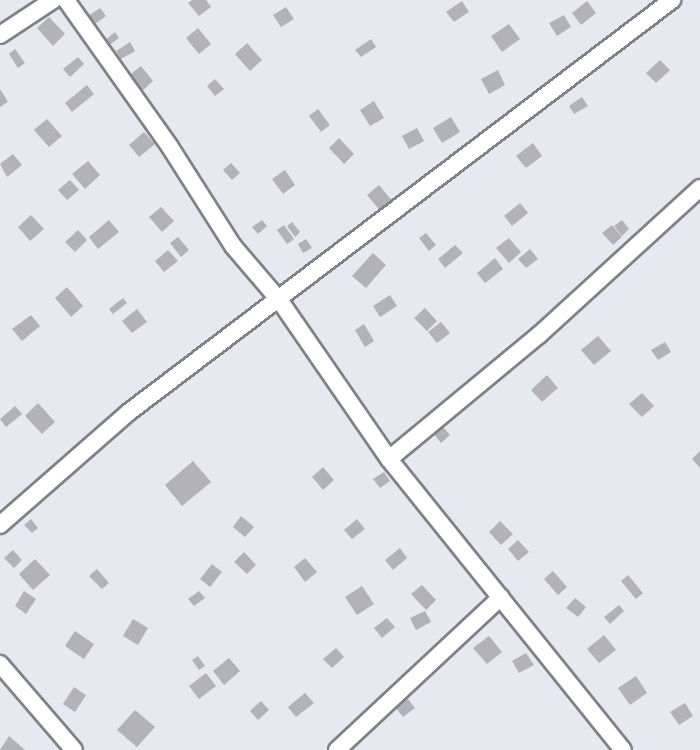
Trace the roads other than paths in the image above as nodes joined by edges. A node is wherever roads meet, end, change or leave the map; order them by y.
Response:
1 (53, 0) edge
2 (66, 0) edge
3 (672, 0) edge
4 (0, 35) edge
5 (700, 188) edge
6 (280, 301) junction
7 (389, 459) junction
8 (0, 525) edge
9 (501, 597) junction
10 (0, 664) edge
11 (73, 750) edge
12 (337, 750) edge
13 (623, 750) edge

1 - 4 street
2 - 6 street
3 - 6 street
5 - 7 street
6 - 7 street
6 - 8 street
7 - 9 street
9 - 12 street
9 - 13 street
10 - 11 street

